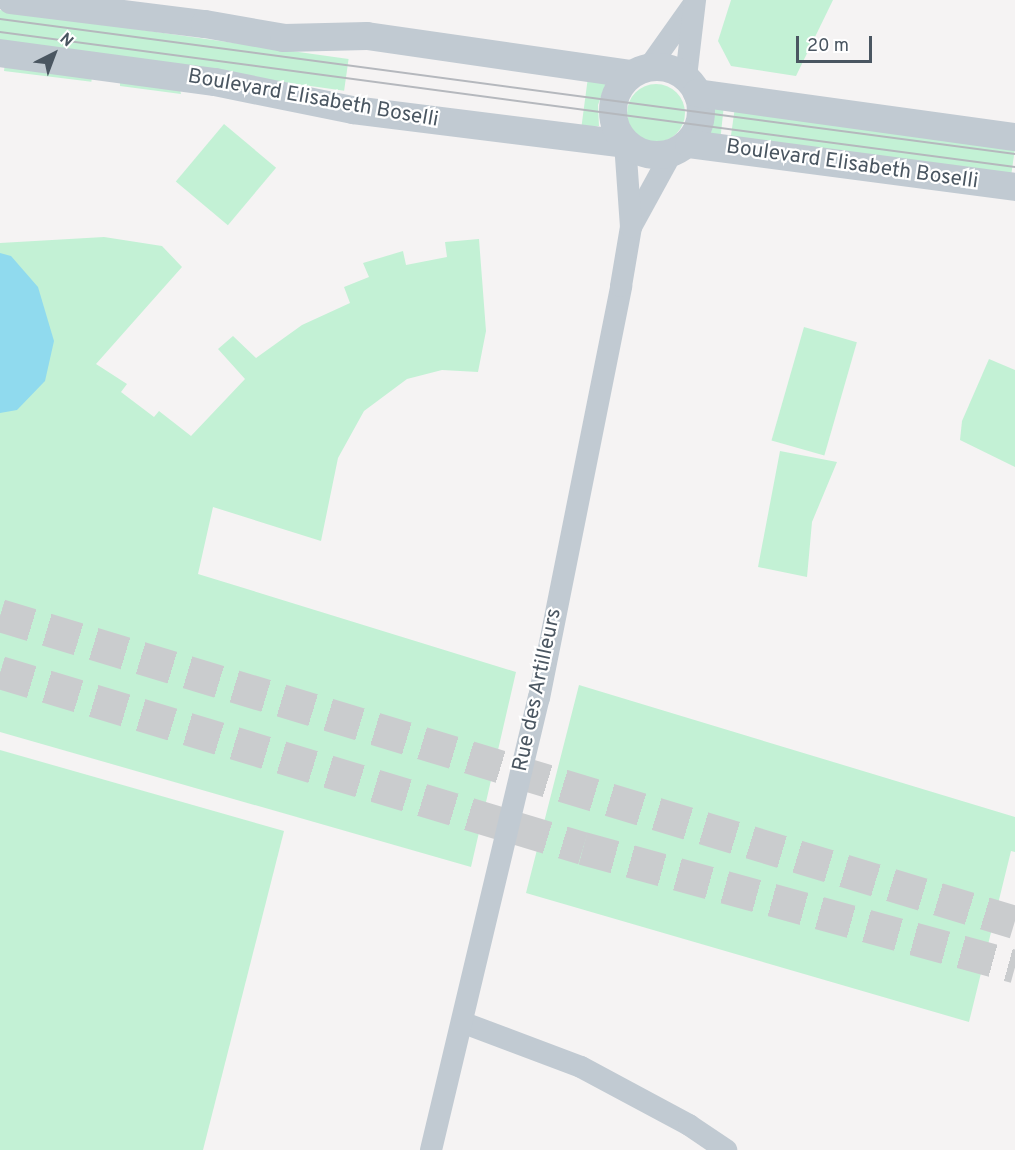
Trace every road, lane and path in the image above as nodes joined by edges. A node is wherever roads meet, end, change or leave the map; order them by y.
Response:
1 (29, 1) edge
2 (694, 2) edge
3 (0, 53) edge
4 (640, 70) junction
5 (692, 85) junction
6 (1015, 137) edge
7 (626, 144) junction
8 (680, 149) junction
9 (1015, 187) edge
10 (632, 227) junction
11 (464, 1023) junction
12 (431, 1150) edge
13 (726, 1150) edge

1 - 4 street
2 - 4 street
2 - 5 street
3 - 7 street, Boulevard Elisabeth Boselli
4 - 5 street
4 - 7 street
5 - 6 street
5 - 8 street
7 - 8 street
7 - 10 street, Rue des Artilleurs
8 - 9 street, Boulevard Elisabeth Boselli
8 - 10 street, Rue des Artilleurs
10 - 11 street, Rue des Artilleurs
11 - 12 street, Rue des Artilleurs
11 - 13 street

